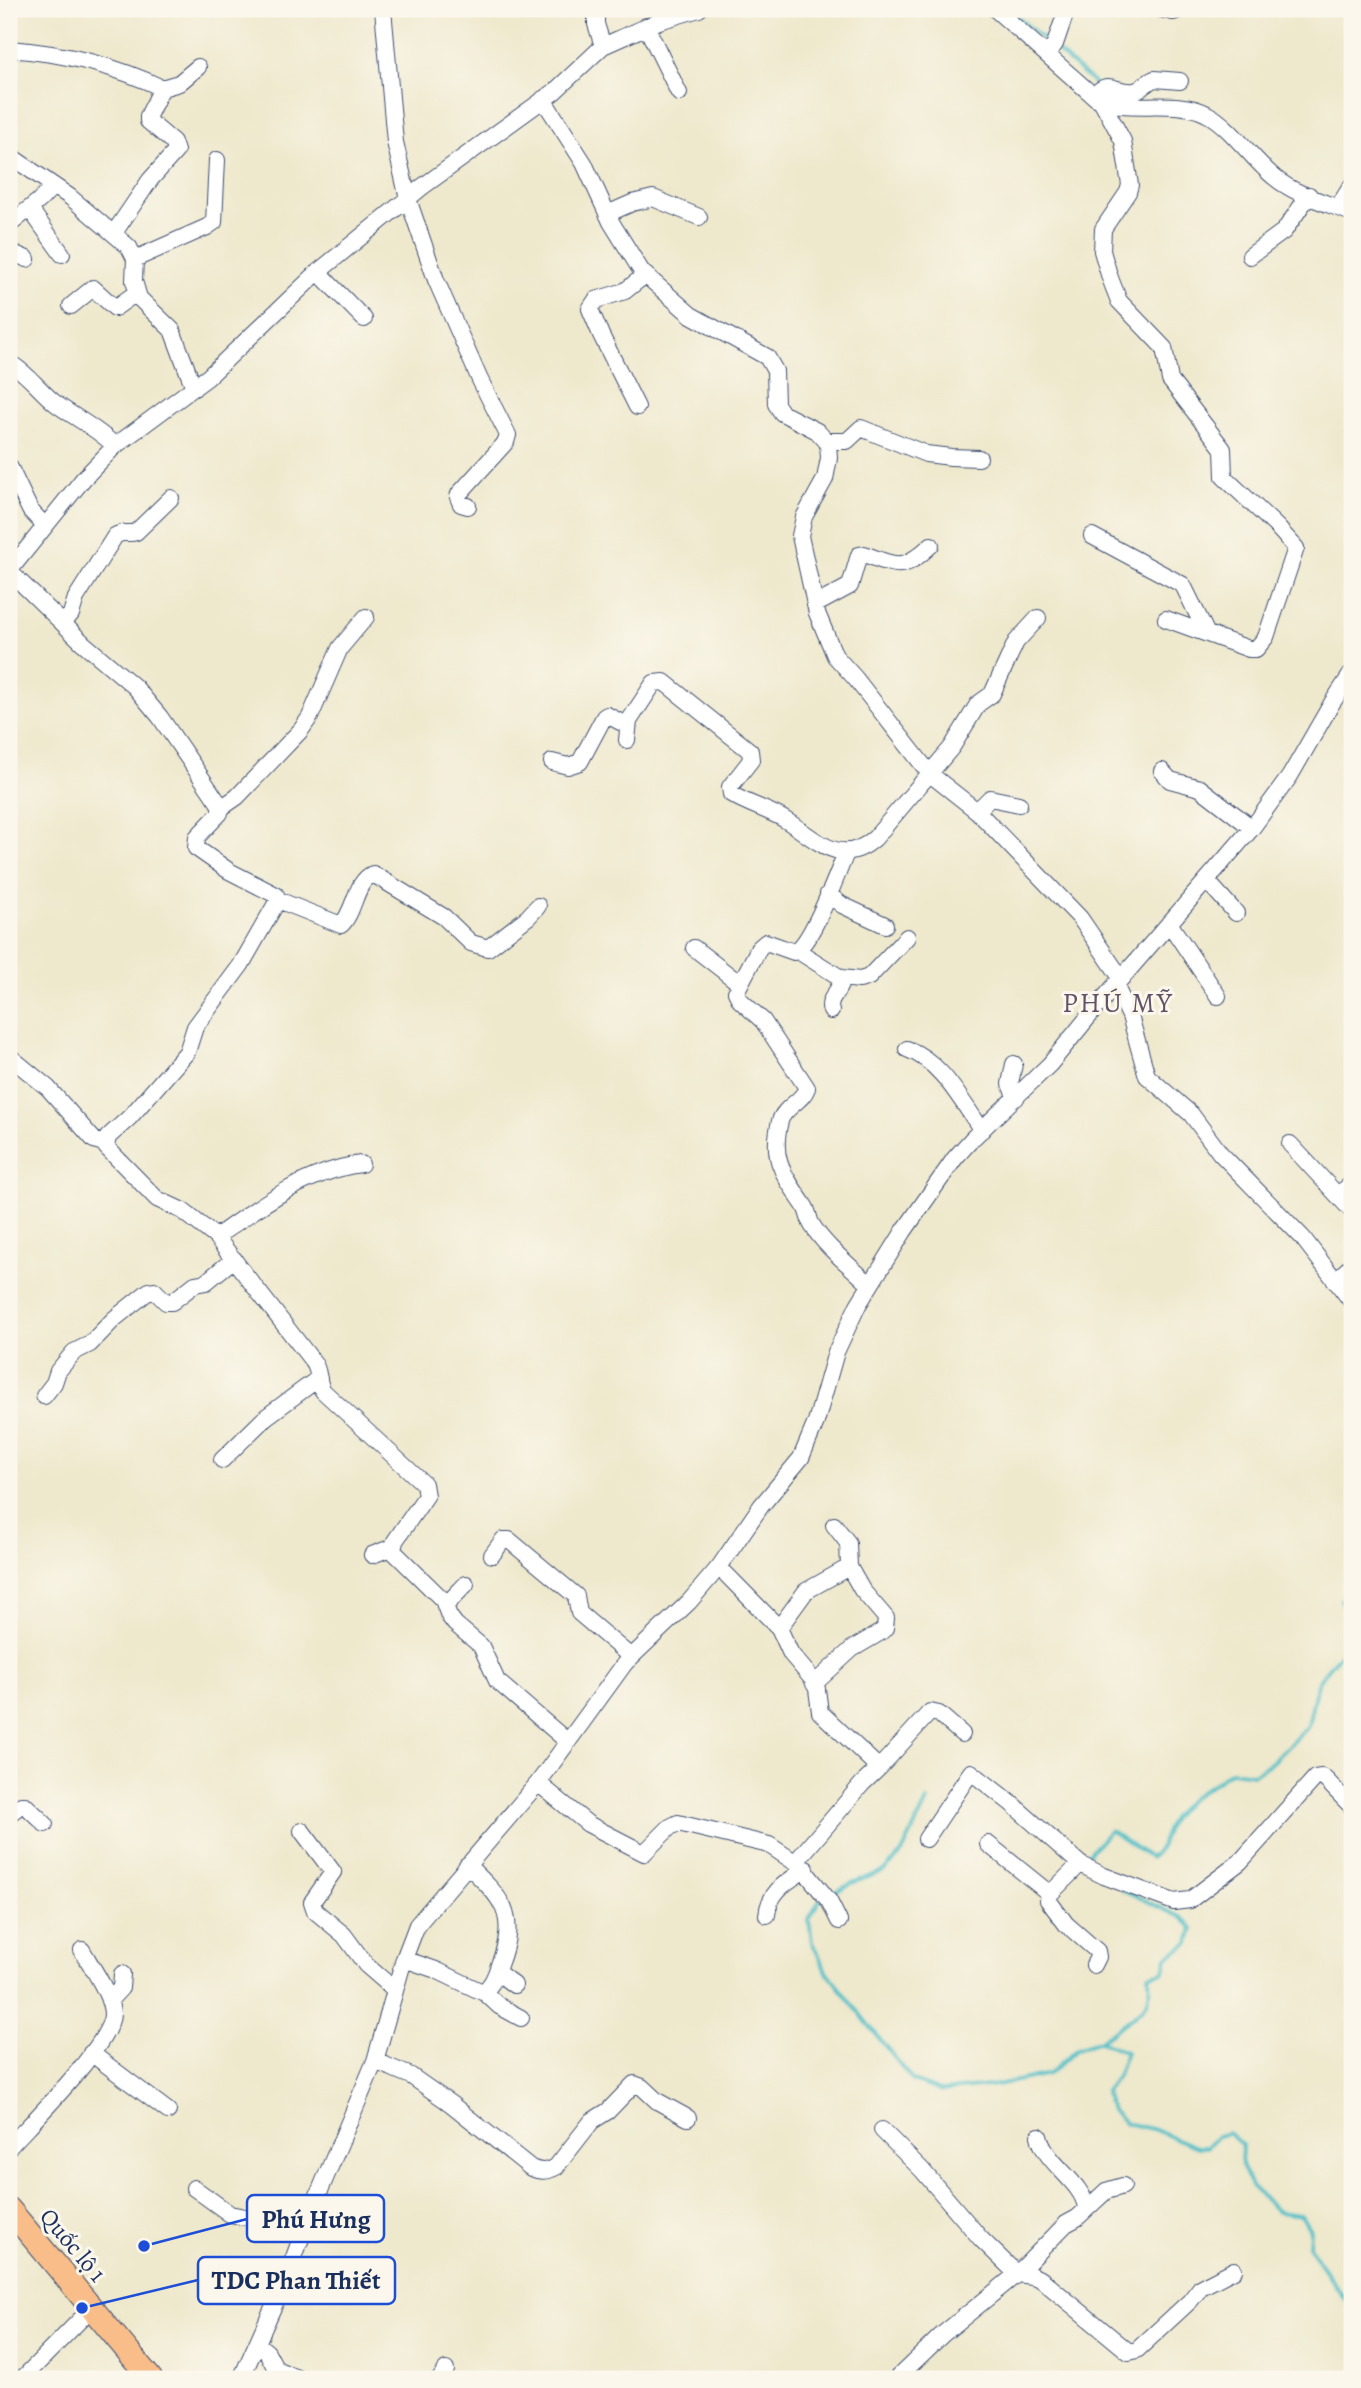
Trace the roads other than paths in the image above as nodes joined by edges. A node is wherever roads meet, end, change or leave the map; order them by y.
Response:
1 (383, 9) edge
2 (596, 9) edge
3 (699, 9) edge
4 (995, 9) edge
5 (1067, 9) edge
6 (1160, 9) edge
7 (1181, 9) edge
8 (663, 14) edge
9 (646, 26) junction
10 (603, 46) junction
11 (9, 49) edge
12 (1047, 54) junction
13 (198, 67) dead end
14 (1180, 81) dead end
15 (162, 88) junction
16 (679, 93) dead end
17 (1098, 94) junction
18 (543, 99) junction
19 (9, 155) edge
20 (218, 160) dead end
21 (53, 186) junction
22 (1309, 195) junction
23 (408, 199) junction
24 (1345, 201) edge
25 (30, 209) junction
26 (607, 214) junction
27 (699, 217) dead end
28 (9, 225) edge
29 (114, 233) junction
30 (9, 248) edge
31 (62, 254) dead end
32 (1250, 256) dead end
33 (27, 259) dead end
34 (135, 260) junction
35 (318, 272) junction
36 (645, 275) junction
37 (136, 293) junction
38 (71, 306) dead end
39 (364, 319) dead end
40 (13, 365) dead end
41 (194, 388) junction
42 (637, 407) dead end
43 (827, 441) junction
44 (115, 446) junction
45 (979, 458) dead end
46 (9, 466) edge
47 (171, 498) dead end
48 (468, 506) dead end
49 (45, 526) junction
50 (1092, 536) dead end
51 (931, 545) dead end
52 (9, 571) edge
53 (815, 605) junction
54 (366, 617) dead end
55 (1038, 618) dead end
56 (1166, 619) dead end
57 (63, 623) junction
58 (1207, 634) junction
59 (1352, 673) edge
60 (552, 762) dead end
61 (1162, 771) dead end
62 (930, 774) junction
63 (1019, 804) dead end
64 (221, 808) junction
65 (977, 811) junction
66 (1252, 828) junction
67 (846, 853) junction
68 (1207, 881) junction
69 (828, 894) junction
70 (278, 900) junction
71 (538, 905) dead end
72 (1236, 913) dead end
73 (1169, 923) junction
74 (885, 925) dead end
75 (907, 937) dead end
76 (694, 948) dead end
77 (797, 951) junction
78 (841, 978) junction
79 (1118, 982) junction
80 (739, 983) junction
81 (1218, 996) dead end
82 (831, 1011) dead end
83 (907, 1049) dead end
84 (9, 1056) edge
85 (1014, 1064) dead end
86 (1016, 1098) junction
87 (982, 1130) junction
88 (106, 1144) junction
89 (1290, 1144) dead end
90 (361, 1164) dead end
91 (1352, 1184) edge
92 (1338, 1195) junction
93 (1352, 1211) edge
94 (216, 1237) junction
95 (234, 1259) junction
96 (1352, 1265) edge
97 (1336, 1280) junction
98 (869, 1284) junction
99 (1352, 1302) edge
100 (319, 1378) junction
101 (44, 1396) dead end
102 (222, 1460) dead end
103 (834, 1525) dead end
104 (393, 1547) junction
105 (372, 1555) dead end
106 (492, 1555) dead end
107 (719, 1567) junction
108 (849, 1567) junction
109 (466, 1584) dead end
110 (445, 1606) junction
111 (779, 1628) junction
112 (631, 1657) junction
113 (814, 1684) junction
114 (962, 1734) dead end
115 (568, 1742) junction
116 (879, 1768) junction
117 (538, 1783) junction
118 (1352, 1807) edge
119 (9, 1814) edge
120 (45, 1824) dead end
121 (302, 1830) dead end
122 (926, 1839) dead end
123 (988, 1844) dead end
124 (801, 1864) junction
125 (1080, 1864) junction
126 (467, 1865) junction
127 (1050, 1894) junction
128 (767, 1916) dead end
129 (839, 1921) dead end
130 (82, 1950) dead end
131 (404, 1959) junction
132 (1094, 1965) dead end
133 (497, 1972) junction
134 (122, 1974) dead end
135 (514, 1985) dead end
136 (395, 1990) junction
137 (484, 1992) junction
138 (109, 2001) junction
139 (521, 2018) dead end
140 (91, 2053) junction
141 (375, 2061) junction
142 (168, 2111) dead end
143 (688, 2118) dead end
144 (882, 2130) dead end
145 (1039, 2136) dead end
146 (9, 2147) edge
147 (1123, 2186) dead end
148 (194, 2188) dead end
149 (1086, 2208) junction
150 (9, 2209) edge
151 (9, 2232) edge
152 (303, 2232) junction
153 (1234, 2270) dead end
154 (1017, 2274) junction
155 (72, 2296) junction
156 (82, 2318) junction
157 (257, 2344) junction
158 (22, 2379) edge
159 (133, 2379) edge
160 (150, 2379) edge
161 (241, 2379) edge
162 (299, 2379) edge
163 (896, 2379) edge

1 - 23 street
2 - 10 street
3 - 8 street
4 - 12 street
5 - 12 street
6 - 7 street
8 - 9 street
9 - 10 street
9 - 16 street
10 - 18 street
11 - 15 street
12 - 17 street
13 - 15 street
14 - 17 street
15 - 29 street
17 - 22 street
17 - 58 street
18 - 23 street
18 - 26 street
19 - 21 street
20 - 34 street
21 - 25 street
21 - 29 street
22 - 24 street
22 - 32 street
23 - 35 street
23 - 48 street
25 - 28 street
25 - 31 street
26 - 27 street
26 - 36 street
29 - 34 street
30 - 33 street
34 - 37 street
35 - 39 street
35 - 41 street
36 - 42 street
36 - 43 street
37 - 38 street
37 - 41 street
40 - 44 street
41 - 44 street
43 - 45 street
43 - 53 street
44 - 49 street
46 - 49 street
47 - 57 street
49 - 52 street
50 - 58 street
51 - 53 street
52 - 57 street
53 - 62 street
54 - 64 street
55 - 62 street
56 - 58 street
57 - 64 street
59 - 66 street
60 - 67 street
61 - 66 street
62 - 65 street
62 - 67 street
63 - 65 street
64 - 70 street
65 - 79 street
66 - 68 street
67 - 69 street
68 - 72 street
68 - 73 street
69 - 74 street
69 - 77 street
70 - 71 street
70 - 88 street
73 - 79 street
73 - 81 street
75 - 78 street
76 - 80 street
77 - 78 street
77 - 80 street
78 - 82 street
79 - 86 street
79 - 97 street
80 - 98 street
83 - 87 street
84 - 88 street
85 - 86 street
86 - 87 street
87 - 98 street
88 - 94 street
89 - 92 street
90 - 94 street
91 - 92 street
92 - 93 street
94 - 95 street
95 - 100 street
95 - 101 street
96 - 97 street
97 - 99 street
98 - 107 street
100 - 102 street
100 - 104 street
103 - 108 street
104 - 105 street
104 - 110 street
106 - 112 street
107 - 111 street
107 - 112 street
108 - 111 street
108 - 113 street
109 - 110 street
110 - 115 street
111 - 113 street
112 - 115 street
113 - 116 street
114 - 116 street
115 - 117 street
116 - 124 street
117 - 124 street
117 - 126 street
118 - 125 street
119 - 120 street
121 - 136 street
122 - 125 street
123 - 127 street
124 - 128 street
124 - 129 street
125 - 127 street
126 - 131 street
126 - 133 street
127 - 132 street
130 - 138 street
131 - 136 street
131 - 137 street
133 - 135 street
133 - 137 street
134 - 138 street
136 - 141 street
137 - 139 street
138 - 140 street
140 - 142 street
140 - 146 street
141 - 143 street
141 - 152 street
144 - 154 street
145 - 149 street
147 - 149 street
148 - 152 street
149 - 154 street
150 - 155 highway, Quốc lộ 1
151 - 155 highway, Quốc lộ 1
152 - 157 street
153 - 154 street
154 - 163 street
155 - 156 highway, Quốc lộ 1
155 - 160 highway, Quốc lộ 1
156 - 158 street
156 - 159 highway, Quốc lộ 1
157 - 161 street
157 - 162 street

